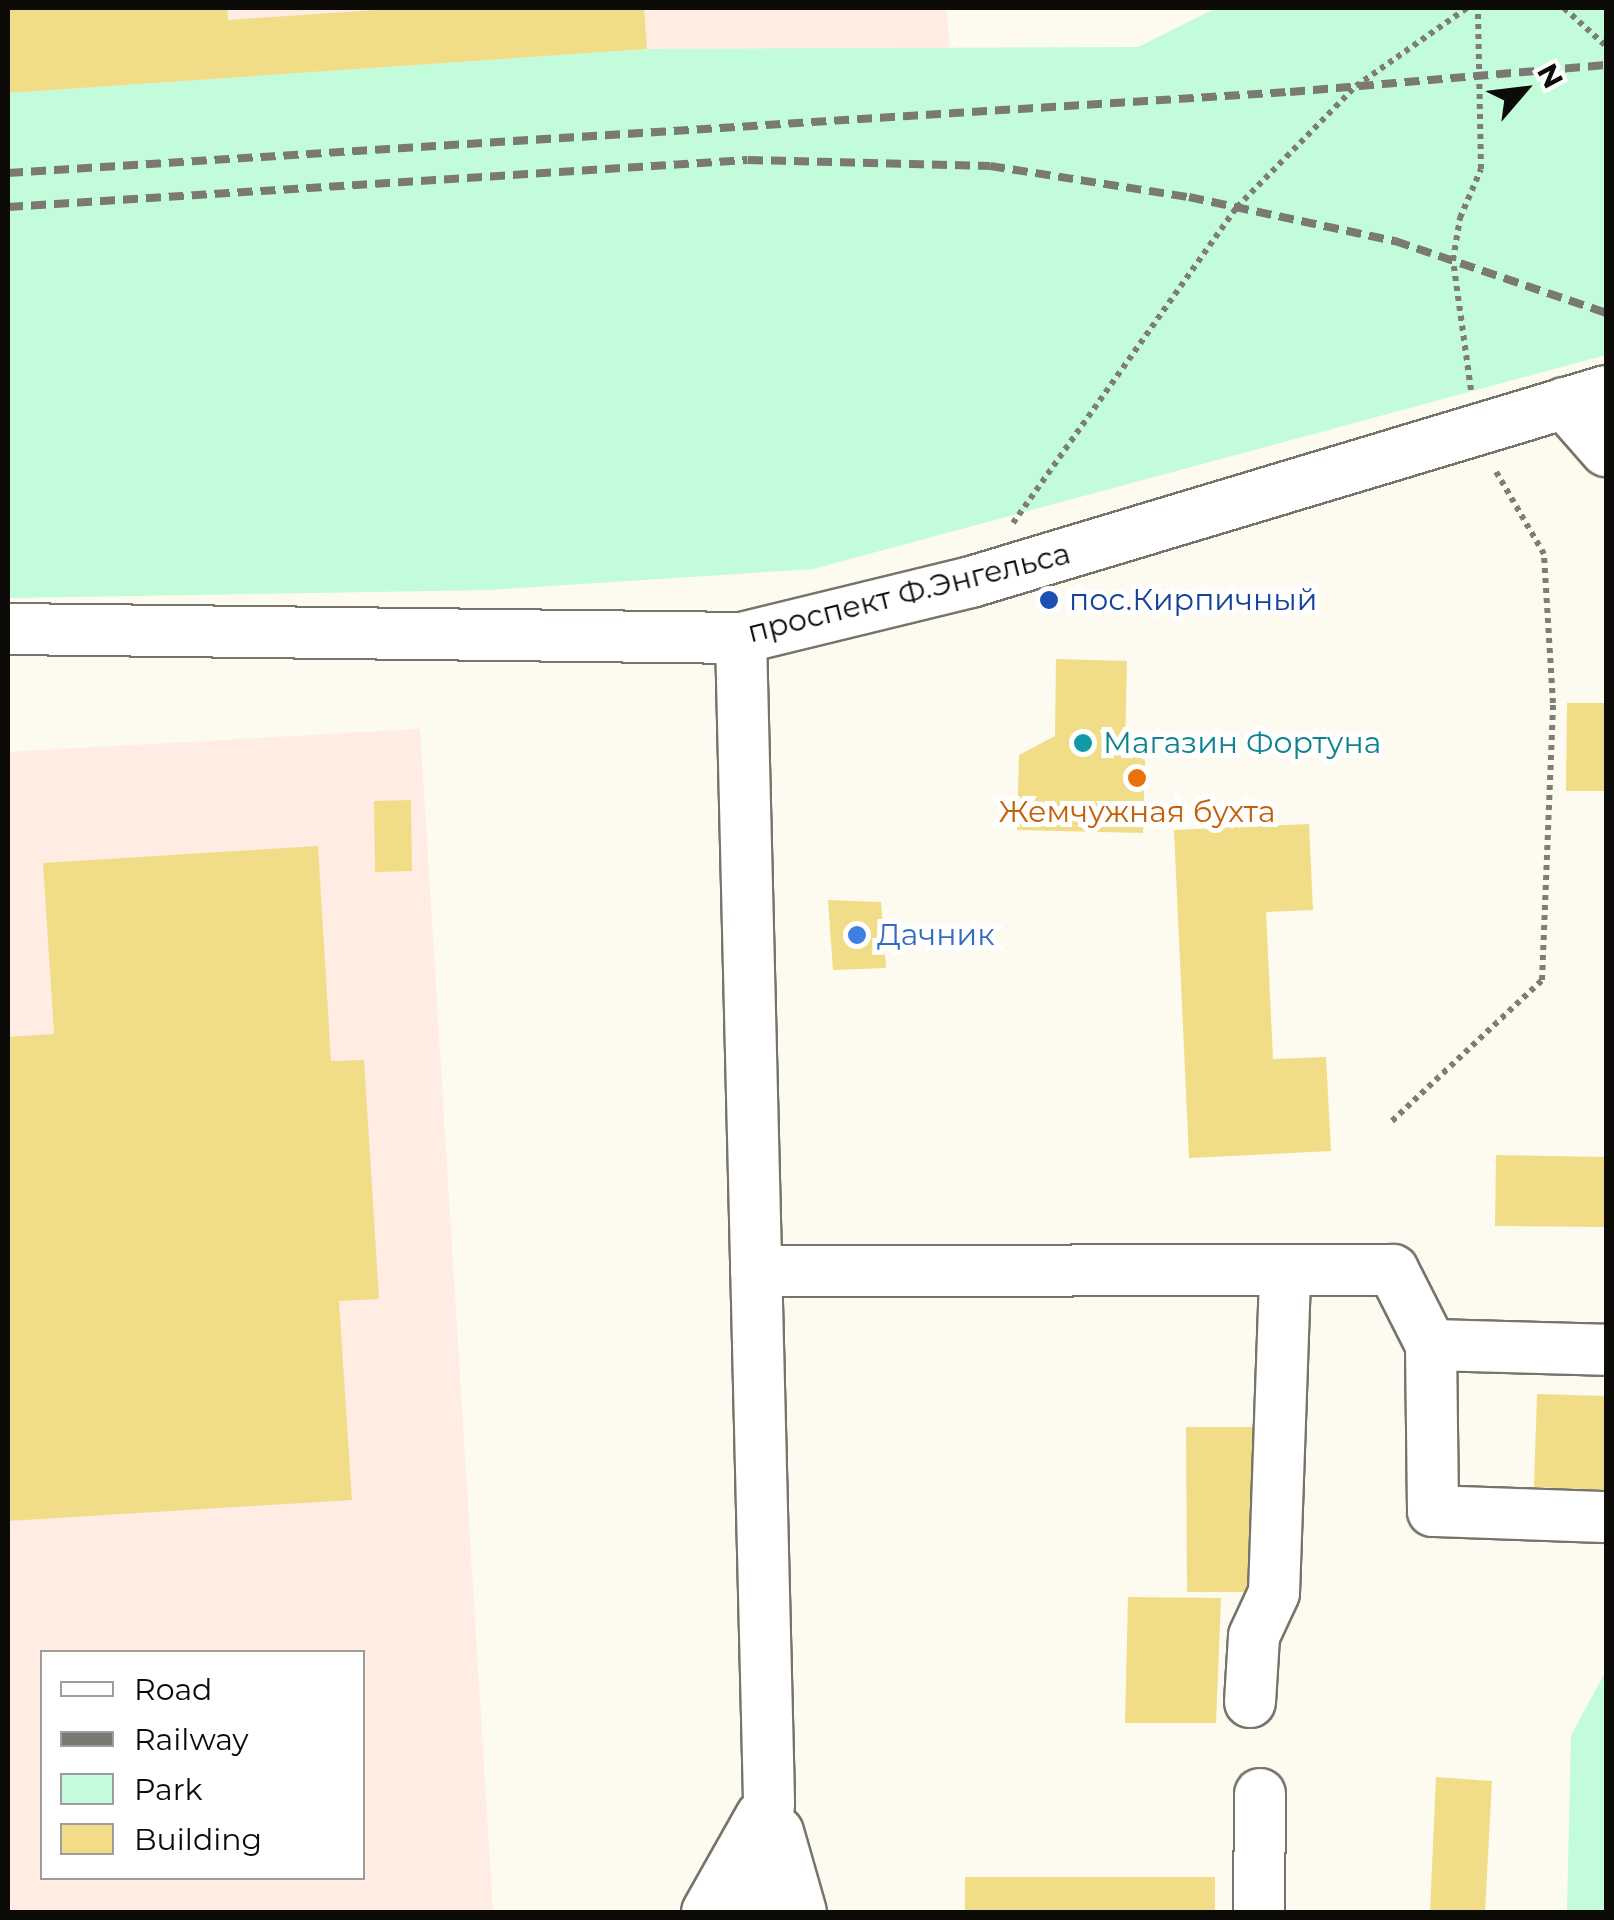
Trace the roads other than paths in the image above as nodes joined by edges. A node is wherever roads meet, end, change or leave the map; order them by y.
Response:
1 (1585, 397) edge
2 (1606, 451) edge
3 (8, 629) edge
4 (741, 638) junction
5 (1286, 1270) junction
6 (756, 1271) junction
7 (1431, 1344) junction
8 (1606, 1350) edge
9 (1606, 1517) edge
10 (1250, 1702) dead end
11 (1260, 1794) dead end
12 (769, 1803) junction
13 (707, 1912) edge
14 (760, 1912) edge
15 (801, 1912) edge
16 (1259, 1912) edge

1 - 2 street
1 - 4 street, проспект Ф.Энгельса
3 - 4 street, проспект Ф.Энгельса
4 - 6 street
5 - 6 street
5 - 7 street
5 - 10 street
6 - 12 street
7 - 8 street
7 - 9 street
11 - 16 street
12 - 13 street
12 - 14 street
12 - 15 street

